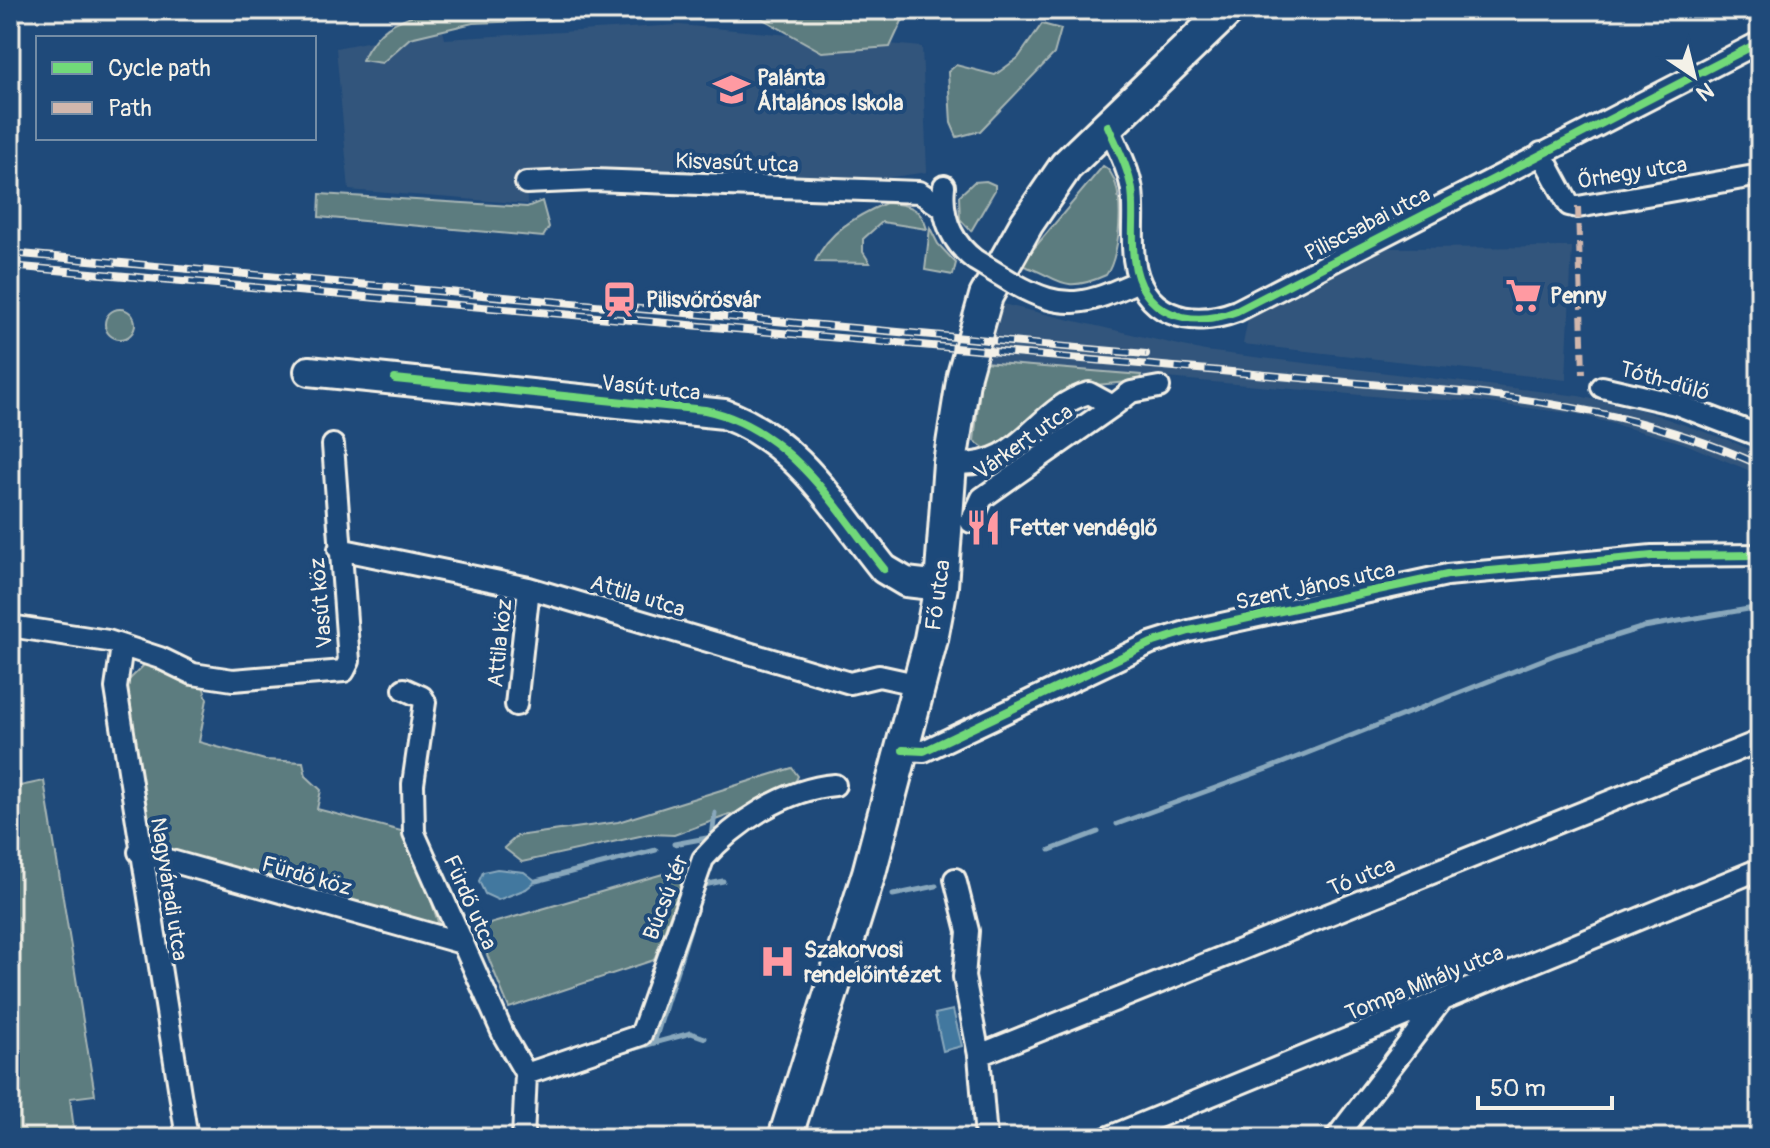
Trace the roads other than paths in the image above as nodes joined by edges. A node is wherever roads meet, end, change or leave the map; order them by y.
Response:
1 (1228, 10) edge
2 (1760, 42) edge
3 (1108, 126) junction
4 (1541, 153) junction
5 (1760, 175) edge
6 (526, 183) dead end
7 (1139, 281) junction
8 (309, 371) dead end
9 (1159, 387) dead end
10 (1602, 387) dead end
11 (1113, 406) junction
12 (1760, 436) edge
13 (333, 445) dead end
14 (950, 463) junction
15 (971, 522) dead end
16 (339, 549) junction
17 (1760, 555) edge
18 (941, 586) junction
19 (529, 588) junction
20 (10, 626) edge
21 (122, 646) junction
22 (920, 685) junction
23 (404, 689) dead end
24 (516, 705) dead end
25 (1760, 741) edge
26 (903, 750) junction
27 (835, 785) dead end
28 (139, 852) junction
29 (1760, 869) edge
30 (955, 879) dead end
31 (462, 943) junction
32 (1441, 1001) junction
33 (979, 1055) junction
34 (526, 1074) junction
35 (187, 1138) edge
36 (523, 1138) edge
37 (785, 1138) edge
38 (986, 1138) edge
39 (1107, 1138) edge
40 (1336, 1138) edge

1 - 3 main road, Fő utca
2 - 4 street, Piliscsabai utca
3 - 7 street
3 - 14 main road, Fő utca
4 - 5 street, Őrhegy utca
4 - 7 street, Piliscsabai utca
6 - 7 street, Kisvasút utca, bridge
8 - 18 street, Vasút utca
9 - 11 street, Várkert utca
10 - 12 street, Tóth-dűlő
11 - 14 street, Várkert utca
11 - 15 street, Várkert utca
13 - 16 street, Vasút köz
14 - 18 main road, Fő utca
16 - 19 street, Attila utca
16 - 21 street, Vasút köz
17 - 26 street, Szent János utca
18 - 22 main road, Fő utca
19 - 22 street, Attila utca
19 - 24 street, Attila köz
20 - 21 street
21 - 28 street, Nagyváradi utca
22 - 26 main road, Fő utca
23 - 31 street, Fürdő utca
25 - 33 street, Tó utca
26 - 37 main road, Fő utca
27 - 34 street, Búcsú tér
28 - 31 street, Fürdő köz
28 - 35 street, Nagyváradi utca
29 - 32 street, Tompa Mihály utca
30 - 33 street
31 - 34 street, Fürdő utca
32 - 39 street, Tompa Mihály utca
32 - 40 street
33 - 38 street
34 - 36 street

